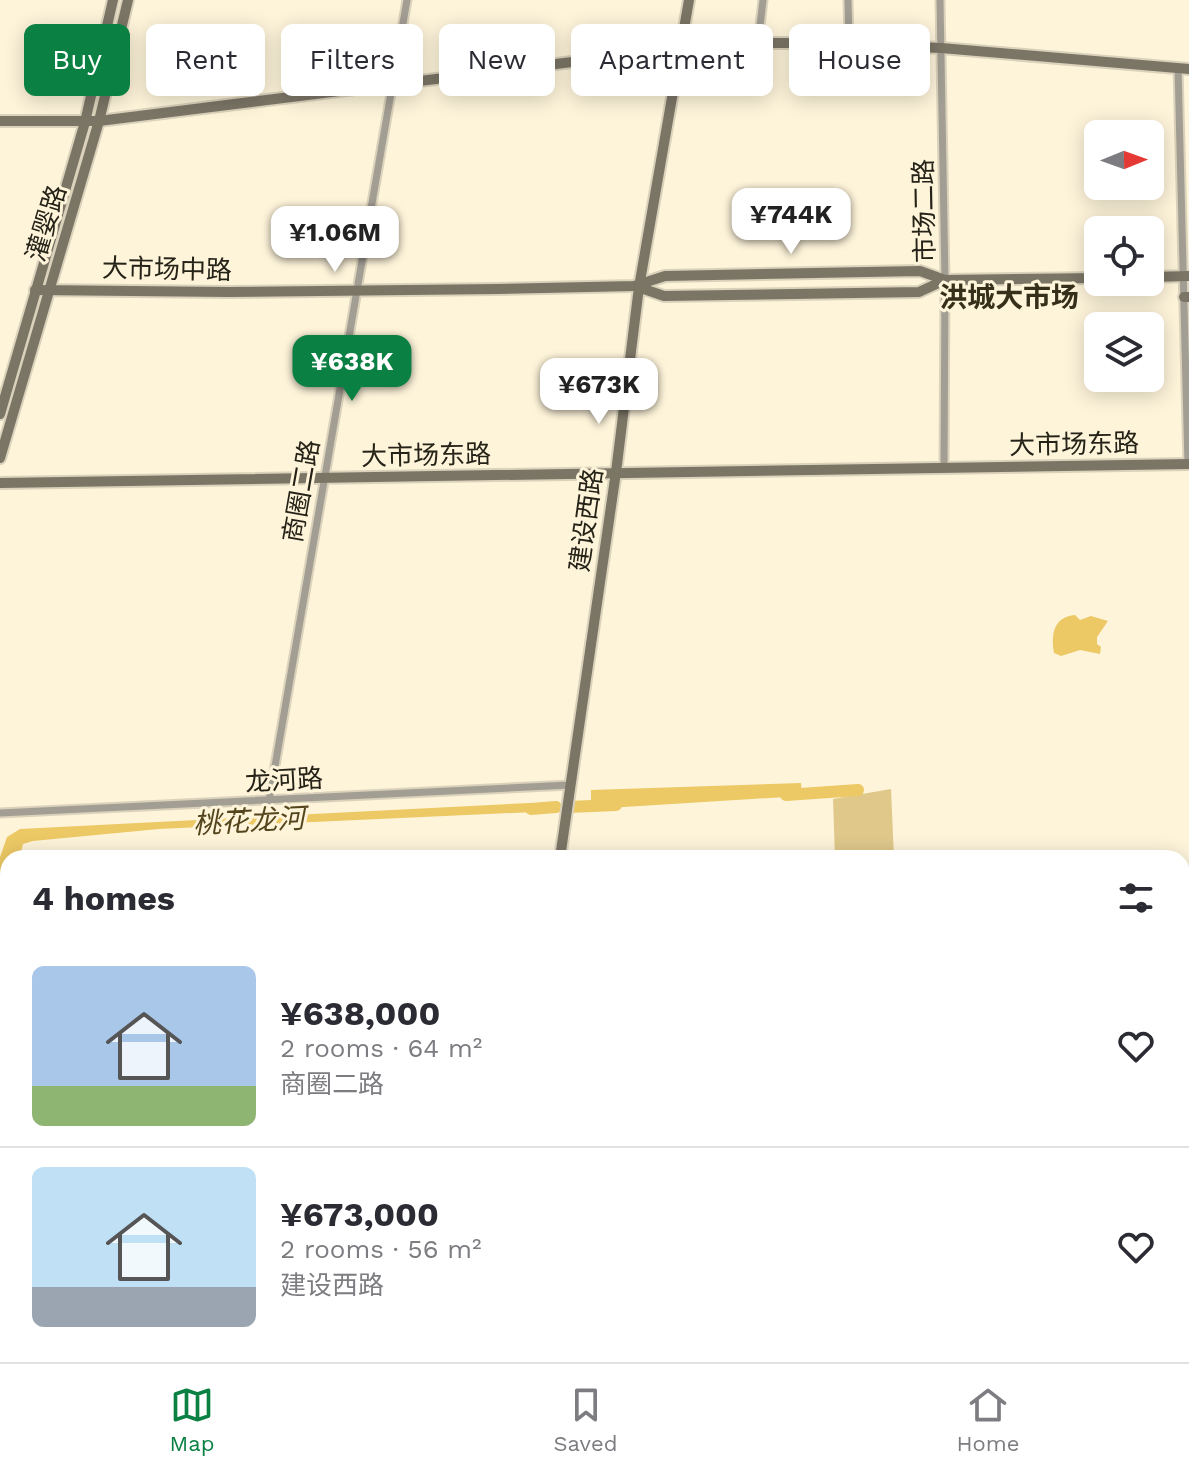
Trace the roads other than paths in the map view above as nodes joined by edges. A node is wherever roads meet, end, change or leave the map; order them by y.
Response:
1 (113, 0) edge
2 (128, 0) edge
3 (407, 0) edge
4 (686, 0) edge
5 (763, 0) edge
6 (848, 0) edge
7 (940, 0) edge
8 (403, 24) edge
9 (682, 24) edge
10 (760, 24) edge
11 (849, 24) edge
12 (930, 48) edge
13 (941, 48) junction
14 (571, 62) edge
15 (1183, 68) edge
16 (423, 82) edge
17 (308, 96) edge
18 (389, 96) edge
19 (671, 96) edge
20 (0, 121) edge
21 (99, 121) junction
22 (85, 122) junction
23 (1186, 276) edge
24 (1164, 277) edge
25 (1084, 278) edge
26 (945, 280) junction
27 (638, 286) junction
28 (35, 290) junction
29 (49, 290) junction
30 (356, 291) junction
31 (1186, 297) edge
32 (0, 414) edge
33 (0, 458) edge
34 (1188, 464) edge
35 (944, 469) junction
36 (613, 472) junction
37 (324, 479) junction
38 (0, 483) edge
39 (567, 784) junction
40 (269, 801) junction
41 (0, 813) edge
42 (559, 850) edge

1 - 22 street, 灌婴路
2 - 21 street, 灌婴路
3 - 8 street, 商圈二路
4 - 9 street, 建设西路
5 - 10 street
6 - 11 street
7 - 13 street, 市场二路
12 - 13 street
13 - 15 street
13 - 26 street, 市场二路
14 - 16 street
15 - 23 street
17 - 21 street
18 - 30 street, 商圈二路
19 - 27 street, 建设西路
20 - 22 street
21 - 22 street
21 - 29 street, 灌婴路
22 - 28 street, 灌婴路
23 - 24 street
23 - 31 street
25 - 26 street, 大市场中路
26 - 27 street, 大市场中路
26 - 27 street, 大市场中路
26 - 35 street, 市场二路
27 - 30 street, 大市场中路
27 - 36 street, 建设西路
28 - 29 street, 大市场中路
28 - 32 street, 灌婴路
29 - 30 street, 大市场中路
29 - 33 street, 灌婴路
30 - 37 street, 商圈二路
31 - 34 street
34 - 35 street, 大市场东路
35 - 36 street, 大市场东路
36 - 37 street, 大市场东路
36 - 39 street, 建设西路
37 - 38 street, 大市场东路
37 - 40 street, 商圈二路
39 - 40 street, 龙河路
39 - 42 street, 建设西路
40 - 41 street, 龙河路

